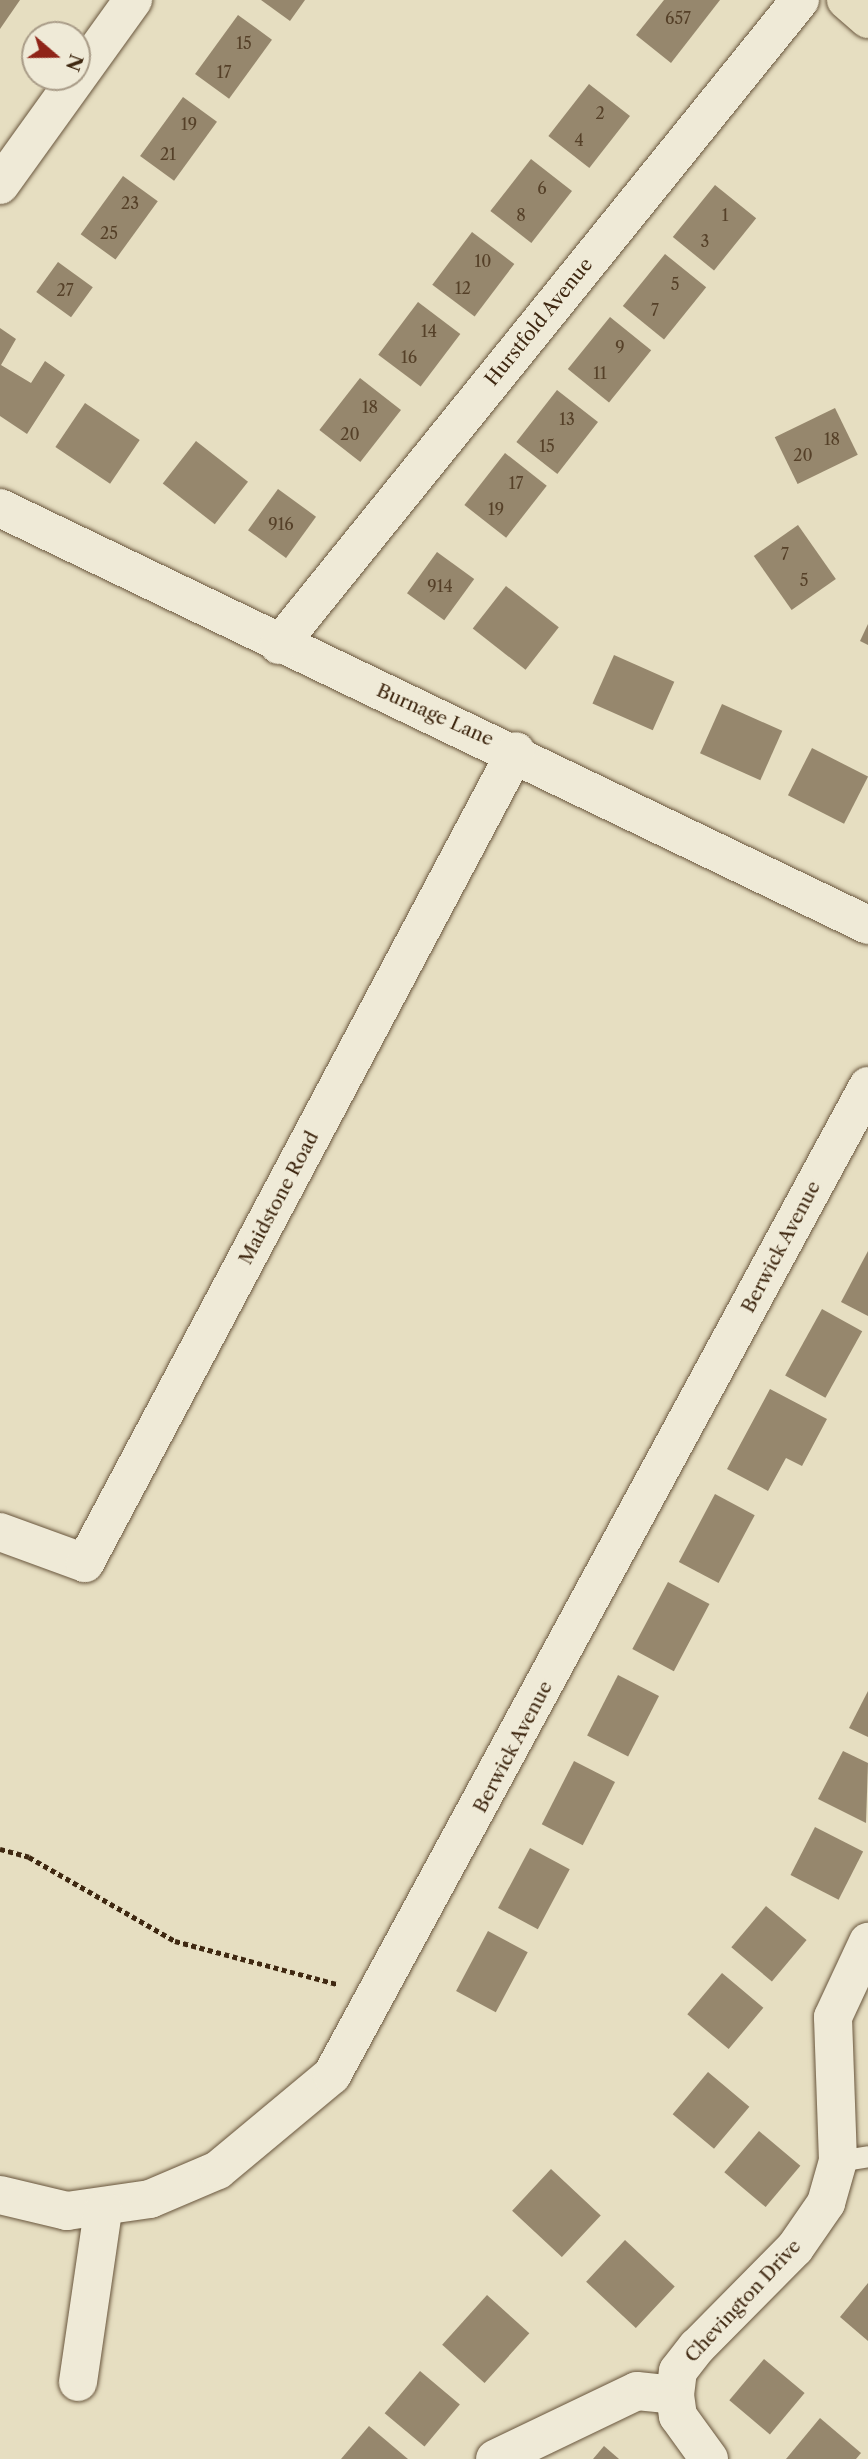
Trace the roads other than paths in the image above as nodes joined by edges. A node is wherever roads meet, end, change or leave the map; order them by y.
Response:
1 (133, 0) edge
2 (800, 0) edge
3 (846, 0) edge
4 (868, 19) edge
5 (0, 185) edge
6 (0, 508) edge
7 (279, 645) junction
8 (516, 751) junction
9 (866, 918) edge
10 (868, 1086) edge
11 (0, 1532) edge
12 (868, 1942) edge
13 (853, 2159) edge
14 (0, 2195) edge
15 (103, 2210) junction
16 (78, 2382) dead end
17 (675, 2395) junction
18 (495, 2459) edge
19 (709, 2459) edge

1 - 5 street
2 - 7 street, Hurstfold Avenue
3 - 4 highway
6 - 7 street, Burnage Lane
7 - 8 street, Burnage Lane
8 - 9 street, Burnage Lane
8 - 11 street, Maidstone Road
10 - 15 street, Berwick Avenue
12 - 13 street, Chevington Drive
13 - 17 street, Chevington Drive
14 - 15 street, Berwick Avenue
15 - 16 street
17 - 18 street
17 - 19 street

